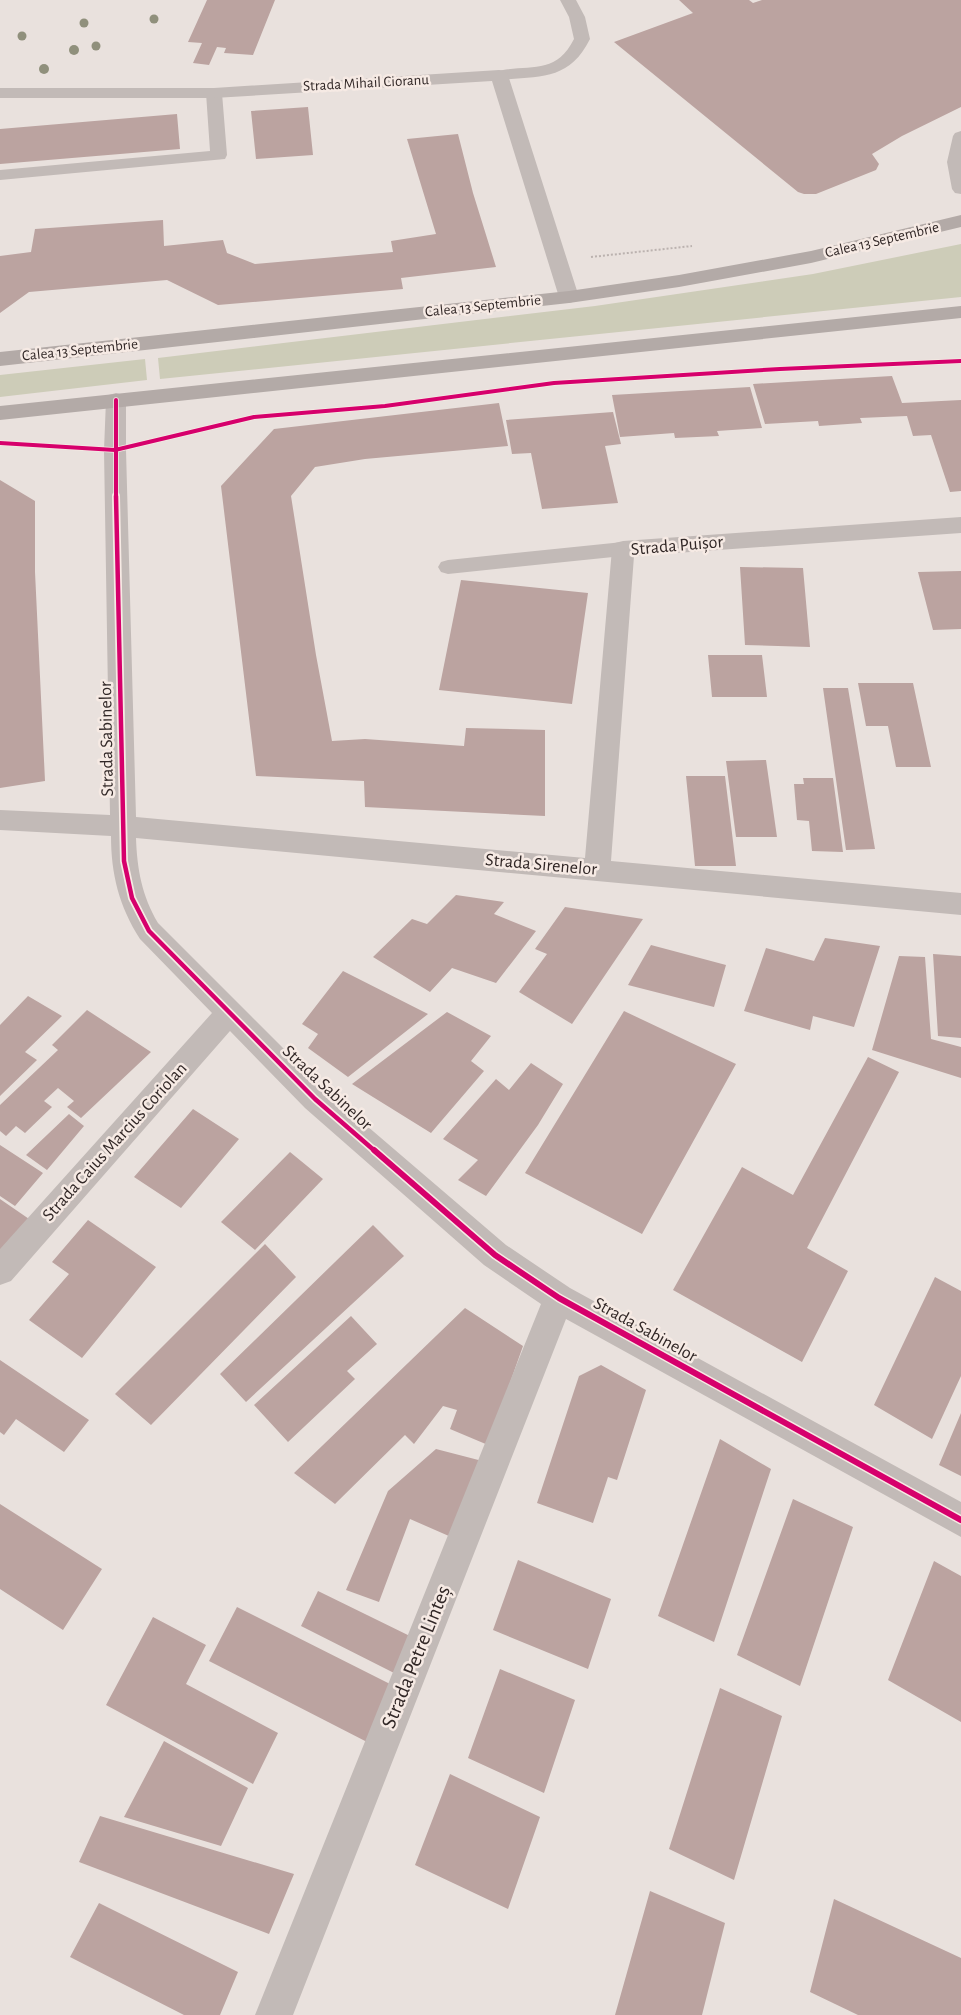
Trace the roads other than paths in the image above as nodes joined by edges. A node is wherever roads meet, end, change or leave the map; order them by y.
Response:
1 (568, 0) edge
2 (499, 75) junction
3 (214, 92) junction
4 (0, 94) edge
5 (961, 136) edge
6 (0, 175) edge
7 (961, 189) edge
8 (961, 221) edge
9 (568, 297) junction
10 (961, 312) edge
11 (961, 330) edge
12 (768, 331) junction
13 (0, 359) edge
14 (116, 400) junction
15 (0, 413) edge
16 (961, 525) edge
17 (623, 549) junction
18 (448, 567) dead end
19 (0, 820) edge
20 (122, 826) junction
21 (597, 870) junction
22 (961, 904) edge
23 (230, 1013) junction
24 (0, 1271) edge
25 (559, 1298) junction
26 (961, 1520) edge
27 (274, 2015) edge

1 - 2 lane
2 - 3 street, Strada Mihail Cioranu
2 - 9 street
3 - 4 street, Strada Mihail Cioranu
3 - 6 lane
5 - 7 lane
8 - 9 main road, Calea 13 Septembrie
9 - 13 main road, Calea 13 Septembrie
10 - 12 main road
11 - 12 main road
12 - 14 main road
14 - 15 main road
14 - 20 street, Strada Sabinelor
16 - 17 street, Strada Puișor
17 - 18 lane
17 - 21 street, Strada Puișor
19 - 20 street, Strada Sirenelor
20 - 21 street, Strada Sirenelor
20 - 23 street, Strada Sabinelor
21 - 22 street, Strada Sirenelor
23 - 24 street, Strada Caius Marcius Coriolan
23 - 25 street, Strada Sabinelor
25 - 26 street, Strada Sabinelor
25 - 27 street, Strada Petre Linteș

